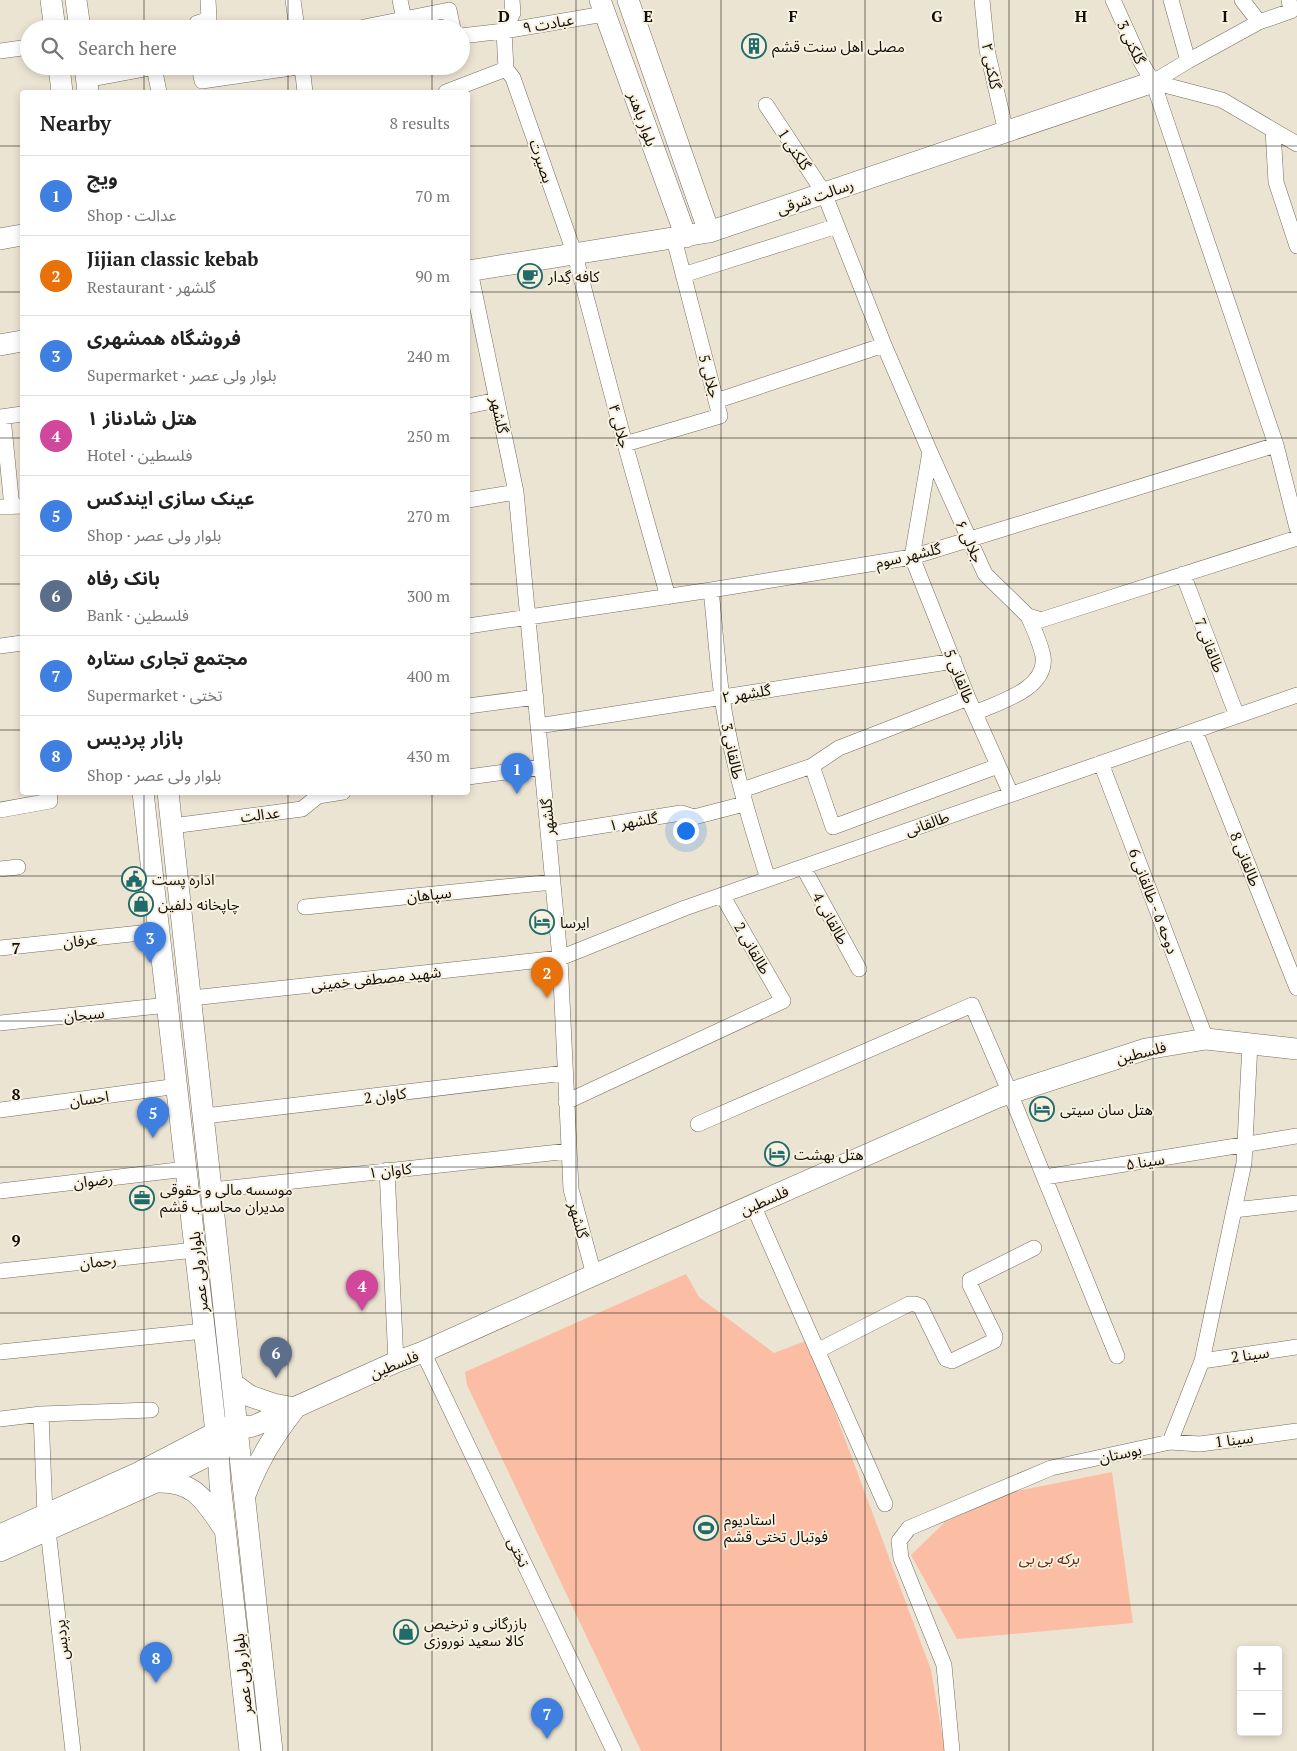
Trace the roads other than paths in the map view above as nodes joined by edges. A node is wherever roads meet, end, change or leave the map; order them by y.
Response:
1 (51, 0) edge
2 (76, 0) edge
3 (208, 0) edge
4 (293, 0) edge
5 (400, 0) edge
6 (512, 0) edge
7 (628, 0) edge
8 (982, 0) edge
9 (1113, 0) edge
10 (1171, 0) edge
11 (1242, 0) edge
12 (1289, 0) edge
13 (602, 7) edge
14 (404, 19) junction
15 (54, 20) edge
16 (79, 20) edge
17 (206, 20) edge
18 (295, 20) edge
19 (400, 20) edge
20 (451, 20) edge
21 (1259, 22) junction
22 (504, 31) junction
23 (470, 35) edge
24 (20, 47) edge
25 (0, 50) edge
26 (1188, 61) junction
27 (506, 69) junction
28 (60, 75) edge
29 (114, 75) edge
30 (158, 75) edge
31 (201, 75) edge
32 (245, 75) edge
33 (304, 75) edge
34 (86, 80) edge
35 (1153, 82) junction
36 (62, 90) edge
37 (159, 90) edge
38 (305, 90) edge
39 (451, 90) edge
40 (766, 105) dead end
41 (1273, 130) junction
42 (1006, 132) junction
43 (1297, 144) edge
44 (824, 193) junction
45 (837, 226) junction
46 (709, 232) junction
47 (20, 235) edge
48 (680, 238) junction
49 (0, 239) edge
50 (1297, 246) edge
51 (575, 255) junction
52 (470, 271) edge
53 (683, 275) junction
54 (470, 276) edge
55 (20, 342) edge
56 (0, 345) edge
57 (884, 345) junction
58 (497, 400) junction
59 (716, 402) junction
60 (470, 406) edge
61 (20, 414) edge
62 (1, 417) edge
63 (625, 444) junction
64 (1276, 445) junction
65 (930, 452) junction
66 (1290, 472) edge
67 (516, 492) junction
68 (470, 500) edge
69 (11, 507) edge
70 (1297, 528) edge
71 (1297, 538) edge
72 (969, 539) junction
73 (912, 557) junction
74 (1183, 574) junction
75 (711, 590) junction
76 (668, 597) junction
77 (1028, 616) junction
78 (528, 618) junction
79 (470, 626) edge
80 (20, 643) edge
81 (0, 646) edge
82 (954, 661) junction
83 (1297, 695) edge
84 (722, 696) junction
85 (536, 697) junction
86 (968, 698) junction
87 (470, 706) edge
88 (975, 714) junction
89 (1237, 716) junction
90 (538, 726) junction
91 (1195, 731) junction
92 (1102, 763) junction
93 (812, 766) junction
94 (998, 766) junction
95 (542, 767) junction
96 (470, 777) edge
97 (1011, 794) junction
98 (49, 795) edge
99 (144, 795) edge
100 (168, 795) edge
101 (326, 795) edge
102 (743, 797) junction
103 (0, 810) edge
104 (172, 826) junction
105 (549, 834) junction
106 (18, 867) dead end
107 (803, 867) junction
108 (0, 870) edge
109 (768, 879) junction
110 (553, 882) junction
111 (722, 895) junction
112 (305, 907) dead end
113 (159, 931) junction
114 (0, 948) edge
115 (560, 958) junction
116 (859, 969) dead end
117 (1297, 988) edge
118 (192, 998) junction
119 (168, 1005) junction
120 (0, 1023) edge
121 (1206, 1039) junction
122 (1250, 1043) junction
123 (1297, 1048) edge
124 (565, 1073) junction
125 (178, 1086) junction
126 (1010, 1093) junction
127 (566, 1102) junction
128 (0, 1110) edge
129 (205, 1116) junction
130 (698, 1124) dead end
131 (1297, 1136) edge
132 (1245, 1145) junction
133 (569, 1151) junction
134 (186, 1169) junction
135 (387, 1170) junction
136 (1045, 1178) junction
137 (212, 1190) junction
138 (0, 1191) edge
139 (1297, 1203) edge
140 (754, 1205) junction
141 (1234, 1210) junction
142 (1034, 1248) dead end
143 (195, 1250) junction
144 (0, 1271) edge
145 (594, 1275) junction
146 (204, 1331) junction
147 (1297, 1347) edge
148 (817, 1350) junction
149 (0, 1352) edge
150 (423, 1352) junction
151 (1117, 1356) dead end
152 (1202, 1361) junction
153 (396, 1362) junction
154 (232, 1383) junction
155 (295, 1408) junction
156 (151, 1410) dead end
157 (41, 1414) junction
158 (0, 1419) edge
159 (1297, 1430) edge
160 (241, 1431) junction
161 (217, 1441) junction
162 (1170, 1442) junction
163 (156, 1482) junction
164 (244, 1499) junction
165 (885, 1504) dead end
166 (47, 1522) junction
167 (226, 1531) junction
168 (0, 1535) edge
169 (0, 1551) edge
170 (74, 1751) edge
171 (250, 1751) edge
172 (272, 1751) edge
173 (614, 1751) edge
174 (952, 1751) edge

1 - 15 main road
2 - 16 main road
3 - 17 street
4 - 18 street
5 - 14 street
6 - 22 street
7 - 46 main road, بلوار باهنر
8 - 42 street, گلکنی ۲
9 - 35 street, گلکنی 3
10 - 26 street
11 - 21 street
12 - 21 street
13 - 22 street, عبادت ۹
13 - 48 main road, بلوار باهنر
14 - 19 street
14 - 20 street
21 - 26 street
22 - 23 street, عبادت ۹
22 - 27 street
24 - 25 street
26 - 35 street
27 - 39 street
27 - 51 street, بصیرت
28 - 36 main road
29 - 34 street
30 - 37 street
31 - 32 street
33 - 38 street
35 - 41 street
35 - 42 main road, رسالت شرقی
35 - 64 street, گلکنی 3
40 - 44 street, گلکنی 1
41 - 43 street
41 - 50 street
42 - 44 main road, رسالت شرقی
44 - 45 street, جلالی ۶
44 - 46 main road, رسالت شرقی
45 - 53 street
45 - 57 street, جلالی ۶
46 - 48 main road, رسالت شرقی
47 - 49 main road
48 - 51 main road, رسالت شرقی
48 - 53 street, جلالی 5
51 - 52 main road, رسالت شرقی
51 - 63 street, جلالی ۴
53 - 59 street, جلالی 5
54 - 58 street, گلشهر
55 - 56 main road
57 - 59 street
57 - 65 street, جلالی ۶
58 - 60 street
58 - 67 street, گلشهر
59 - 63 street, جلالی 5
61 - 62 street
62 - 69 street
63 - 76 street, جلالی ۴
64 - 66 street, گلکنی 3
64 - 72 street, گلشهر سوم
65 - 72 street, جلالی ۶
65 - 73 street
66 - 70 street, گلکنی 3
67 - 68 street
67 - 78 street, گلشهر
71 - 74 street
72 - 73 street, گلشهر سوم
72 - 77 street, جلالی ۶
73 - 75 street, گلشهر سوم
73 - 82 street, طالقانی 5
74 - 77 street
74 - 89 street, طالقانی 7
75 - 76 street, گلشهر سوم
75 - 84 street, طالقانی 3
76 - 78 street, گلشهر سوم
77 - 88 street
78 - 79 street, گلشهر سوم
78 - 85 street, گلشهر
80 - 81 street
82 - 84 street, گلشهر ۲
82 - 86 street, طالقانی 5
83 - 89 street, طالقانی
84 - 90 street, گلشهر ۲
84 - 102 street, طالقانی 3
85 - 87 street
85 - 90 street, گلشهر
86 - 88 street, طالقانی 5
86 - 93 street, گلشهر ۱
88 - 94 street, طالقانی 5
89 - 91 street, طالقانی
90 - 95 street, گلشهر
91 - 92 street, طالقانی
91 - 117 street, طالقانی 8
92 - 97 street, طالقانی
92 - 121 street, دوحه ۵ - طالقانی 6
93 - 94 street
93 - 102 street, گلشهر ۱
94 - 97 street, طالقانی 5
95 - 96 street
95 - 105 street, گلشهر
97 - 107 street, طالقانی
98 - 103 street
99 - 113 main road, بلوار ولی عصر
100 - 104 main road, بلوار ولی عصر
101 - 104 street, عدالت
102 - 105 street, گلشهر ۱
102 - 109 street, طالقانی 3
104 - 118 main road, بلوار ولی عصر
105 - 110 street, گلشهر
106 - 108 street
107 - 109 street, طالقانی
107 - 116 street, طالقانی 4
109 - 111 street, طالقانی
110 - 112 street, سپاهان
110 - 115 street, گلشهر
111 - 115 street, طالقانی
111 - 127 street, طالقانی 2
113 - 114 street, عرفان
113 - 119 main road, بلوار ولی عصر
115 - 118 street, شهید مصطفی خمینی
115 - 124 street, گلشهر
118 - 129 main road, بلوار ولی عصر
119 - 120 street, سبحان
119 - 125 main road, بلوار ولی عصر
121 - 122 main road, فلسطین
121 - 126 main road, فلسطین
122 - 123 main road, فلسطین
122 - 132 street
124 - 127 street, گلشهر
124 - 129 street, کاوان 2
125 - 128 street, احسان
125 - 134 main road, بلوار ولی عصر
126 - 130 street
126 - 136 street
126 - 140 main road, فلسطین
127 - 133 street, گلشهر
129 - 137 main road, بلوار ولی عصر
131 - 132 street, سینا ۵
132 - 136 street, سینا ۵
132 - 141 street
133 - 135 street, کاوان ۱
133 - 145 street, گلشهر
134 - 138 street, رضوان
134 - 143 main road, بلوار ولی عصر
135 - 137 street, کاوان ۱
135 - 153 street
136 - 151 street
137 - 154 main road, بلوار ولی عصر
139 - 141 street
140 - 145 main road, فلسطین
140 - 148 street
141 - 152 street
142 - 148 street
143 - 144 street, رحمان
143 - 146 main road, بلوار ولی عصر
145 - 150 main road, فلسطین
146 - 149 street
146 - 161 main road, بلوار ولی عصر
147 - 152 street, سینا 2
148 - 165 street
150 - 153 main road, فلسطین
150 - 173 street, تختی
152 - 162 street
153 - 155 main road, فلسطین
154 - 155 main road
154 - 160 main road, بلوار ولی عصر
155 - 160 main road, فلسطین
155 - 164 main road
156 - 157 street
157 - 158 street
157 - 166 street, پردیس
159 - 162 street, سینا 1
160 - 161 main road, فلسطین
160 - 164 main road, بلوار ولی عصر
161 - 163 main road, فلسطین
161 - 166 main road, فلسطین
161 - 167 main road, بلوار ولی عصر
162 - 174 street, بوستان
163 - 166 main road, فلسطین
163 - 167 main road
164 - 172 main road, بلوار ولی عصر
166 - 168 main road, فلسطین
166 - 169 main road, فلسطین
166 - 170 street, پردیس
167 - 171 main road, بلوار ولی عصر

